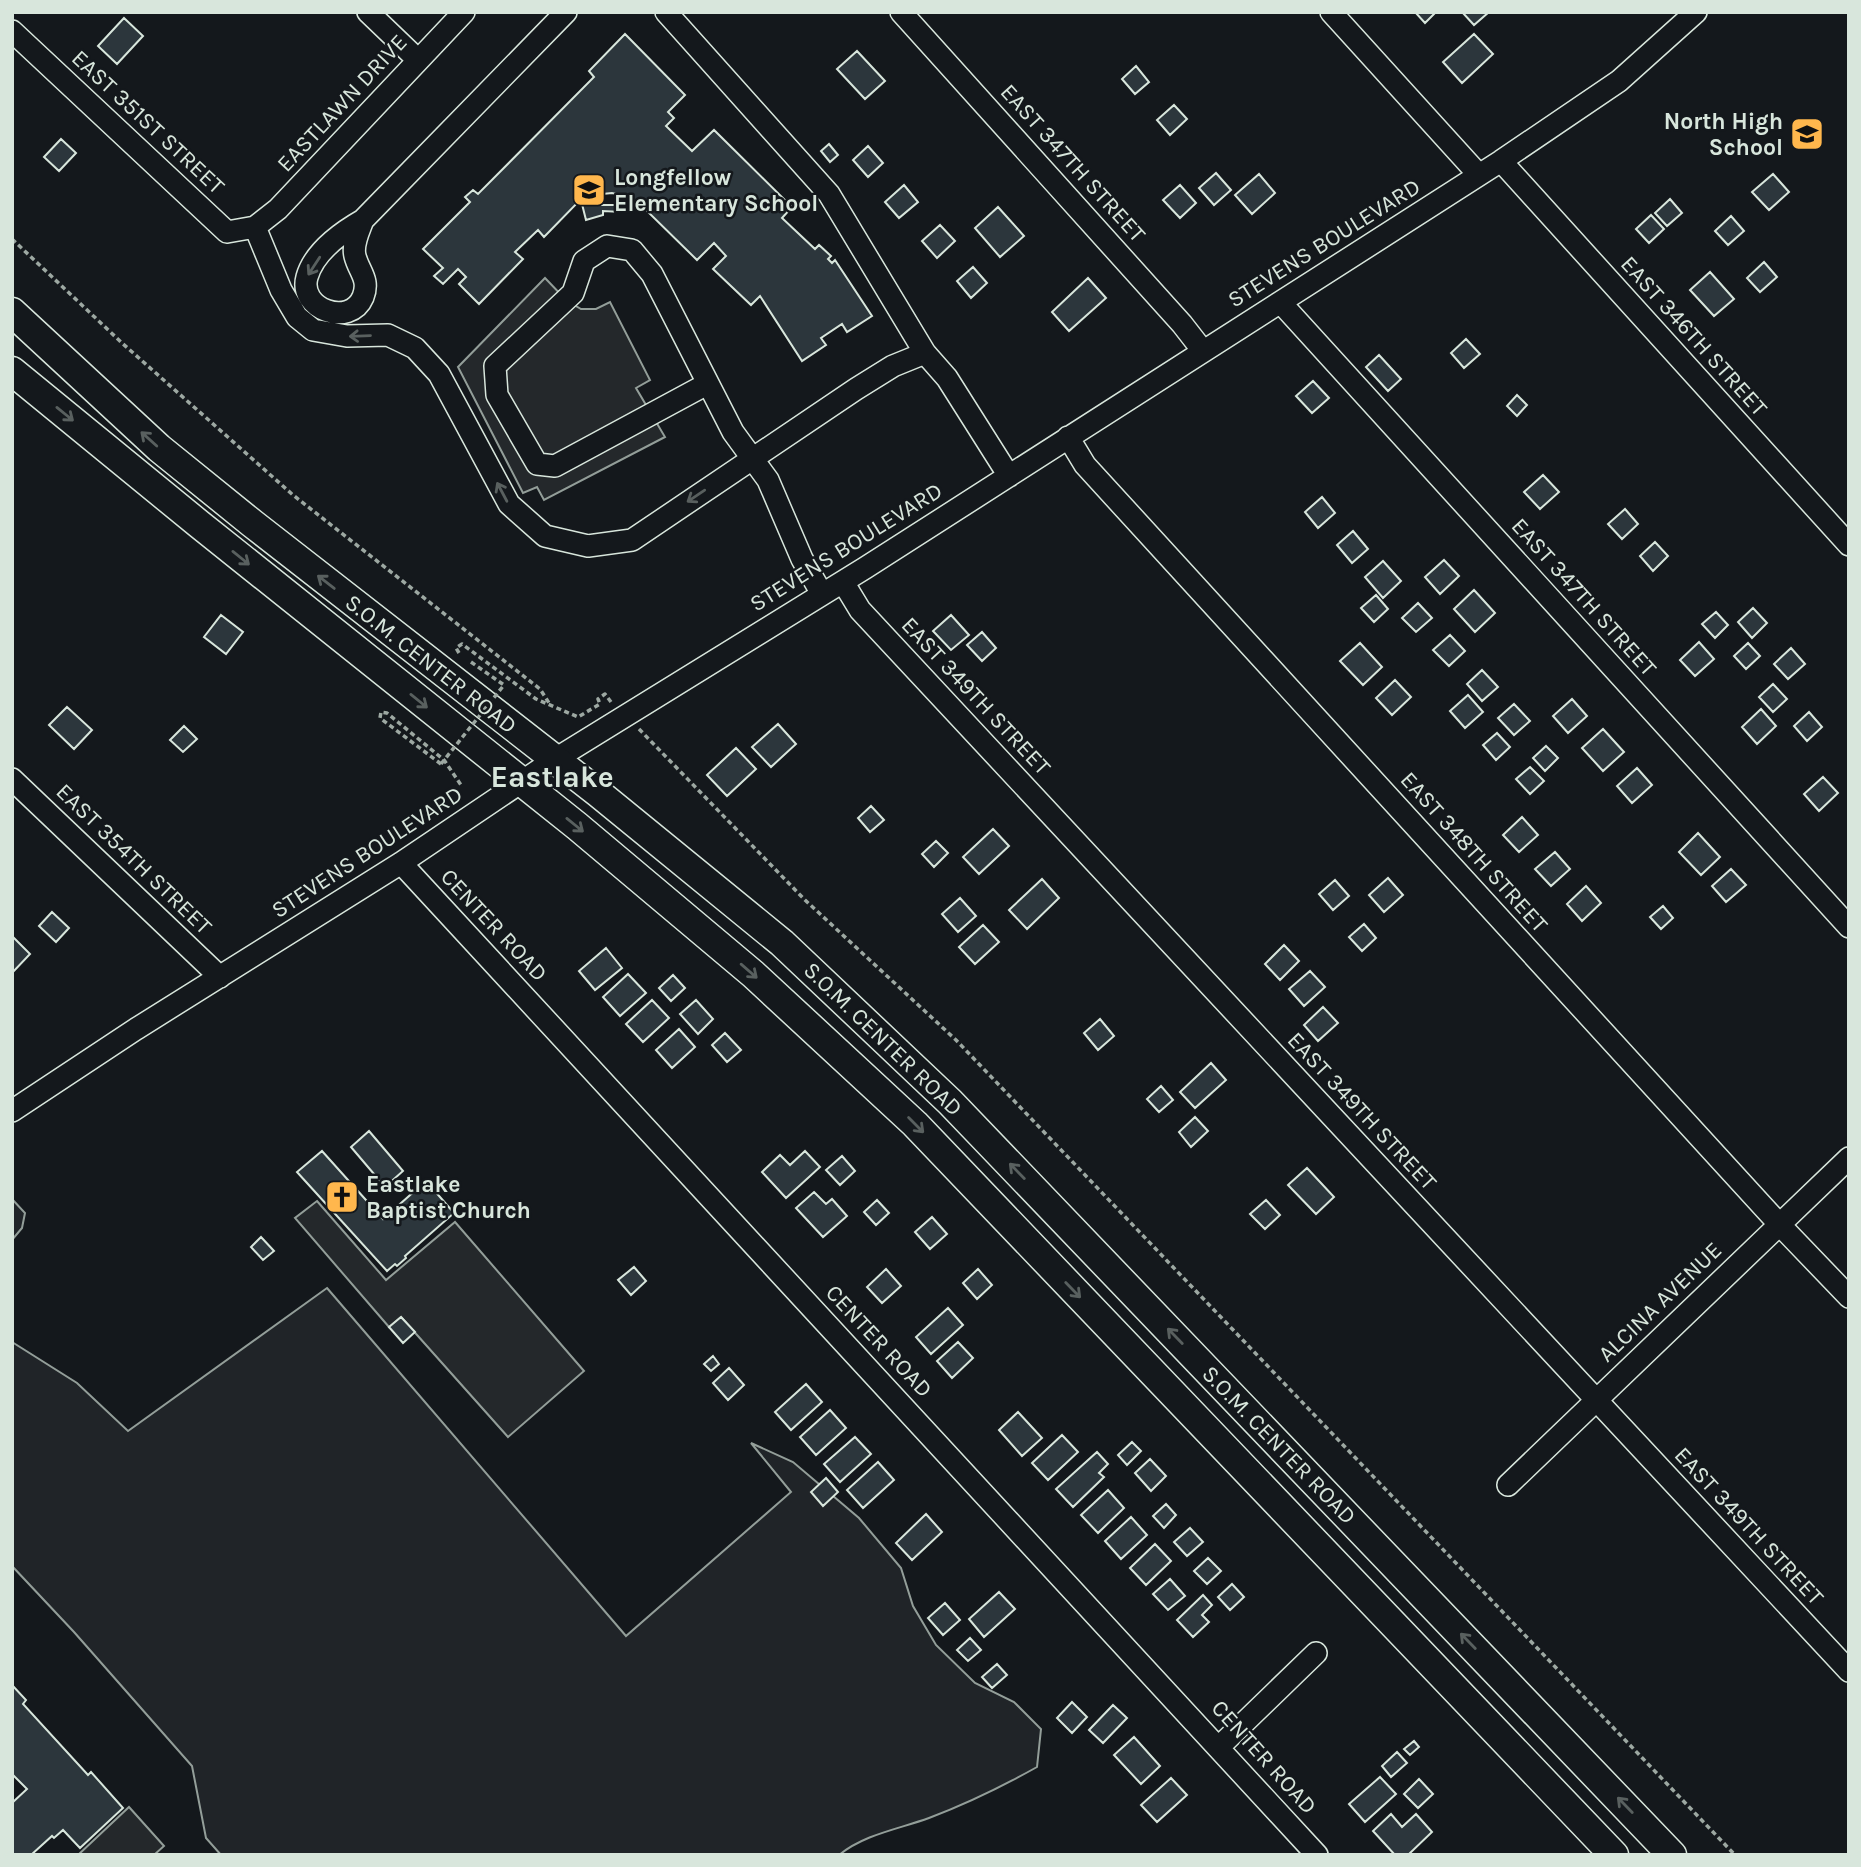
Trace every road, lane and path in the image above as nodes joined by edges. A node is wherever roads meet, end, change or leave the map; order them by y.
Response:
1 (368, 12) edge
2 (464, 12) edge
3 (565, 12) edge
4 (666, 12) edge
5 (901, 12) edge
6 (1331, 12) edge
7 (1696, 12) edge
8 (12, 31) edge
9 (418, 60) junction
10 (1501, 161) junction
11 (1479, 175) junction
12 (363, 220) dead end
13 (255, 227) junction
14 (12, 239) edge
15 (1280, 303) junction
16 (12, 312) edge
17 (1203, 351) junction
18 (925, 353) junction
19 (12, 371) edge
20 (707, 384) junction
21 (1068, 437) junction
22 (752, 458) junction
23 (1009, 476) junction
24 (1849, 545) edge
25 (843, 582) junction
26 (821, 594) junction
27 (460, 654) dead end
28 (471, 661) dead end
29 (605, 694) dead end
30 (550, 705) junction
31 (637, 727) dead end
32 (554, 760) junction
33 (12, 779) edge
34 (521, 783) junction
35 (461, 785) dead end
36 (401, 863) junction
37 (1849, 927) edge
38 (220, 977) junction
39 (12, 1111) edge
40 (1849, 1158) edge
41 (1779, 1224) junction
42 (1849, 1297) edge
43 (1595, 1400) junction
44 (1508, 1485) dead end
45 (1315, 1653) dead end
46 (1849, 1671) edge
47 (1219, 1747) junction
48 (1317, 1855) edge
49 (1614, 1855) edge
50 (1672, 1855) edge
51 (1735, 1855) edge

1 - 9 street
2 - 9 street, EASTLAWN DRIVE
3 - 12 street
4 - 18 street
5 - 17 street, EAST 347TH STREET
6 - 11 street
7 - 10 street, STEVENS BOULEVARD
8 - 13 street, EAST 351ST STREET
9 - 13 street, EASTLAWN DRIVE
10 - 11 street, STEVENS BOULEVARD
10 - 24 street, EAST 346TH STREET
11 - 15 street, STEVENS BOULEVARD
22 -> 13 street
14 - 30 path
15 - 17 street, STEVENS BOULEVARD
15 - 37 street, EAST 347TH STREET
32 -> 16 main road, S.O.M. CENTER ROAD
17 - 21 street, STEVENS BOULEVARD
18 - 22 street
18 - 23 street
19 -> 34 main road, S.O.M. CENTER ROAD
20 - 20 street
20 - 22 street
21 - 23 street, STEVENS BOULEVARD
21 - 41 street, EAST 348TH STREET
22 - 26 street
23 - 25 street, STEVENS BOULEVARD
25 - 26 street, STEVENS BOULEVARD
25 - 43 street, EAST 349TH STREET
26 - 32 street, STEVENS BOULEVARD
27 - 30 path
28 - 35 path, bridge
29 - 30 path
31 - 51 path
32 - 34 street, STEVENS BOULEVARD
50 -> 32 main road, S.O.M. CENTER ROAD
33 - 38 street, EAST 354TH STREET
34 - 36 street, STEVENS BOULEVARD
34 -> 49 main road, S.O.M. CENTER ROAD
36 - 38 street, STEVENS BOULEVARD
36 - 47 street, CENTER ROAD
38 - 39 street, STEVENS BOULEVARD
40 - 41 street, ALCINA AVENUE
41 - 42 street, EAST 348TH STREET
41 - 43 street, ALCINA AVENUE
43 - 44 street, ALCINA AVENUE
43 - 46 street, EAST 349TH STREET
45 - 47 street
47 - 48 street, CENTER ROAD

